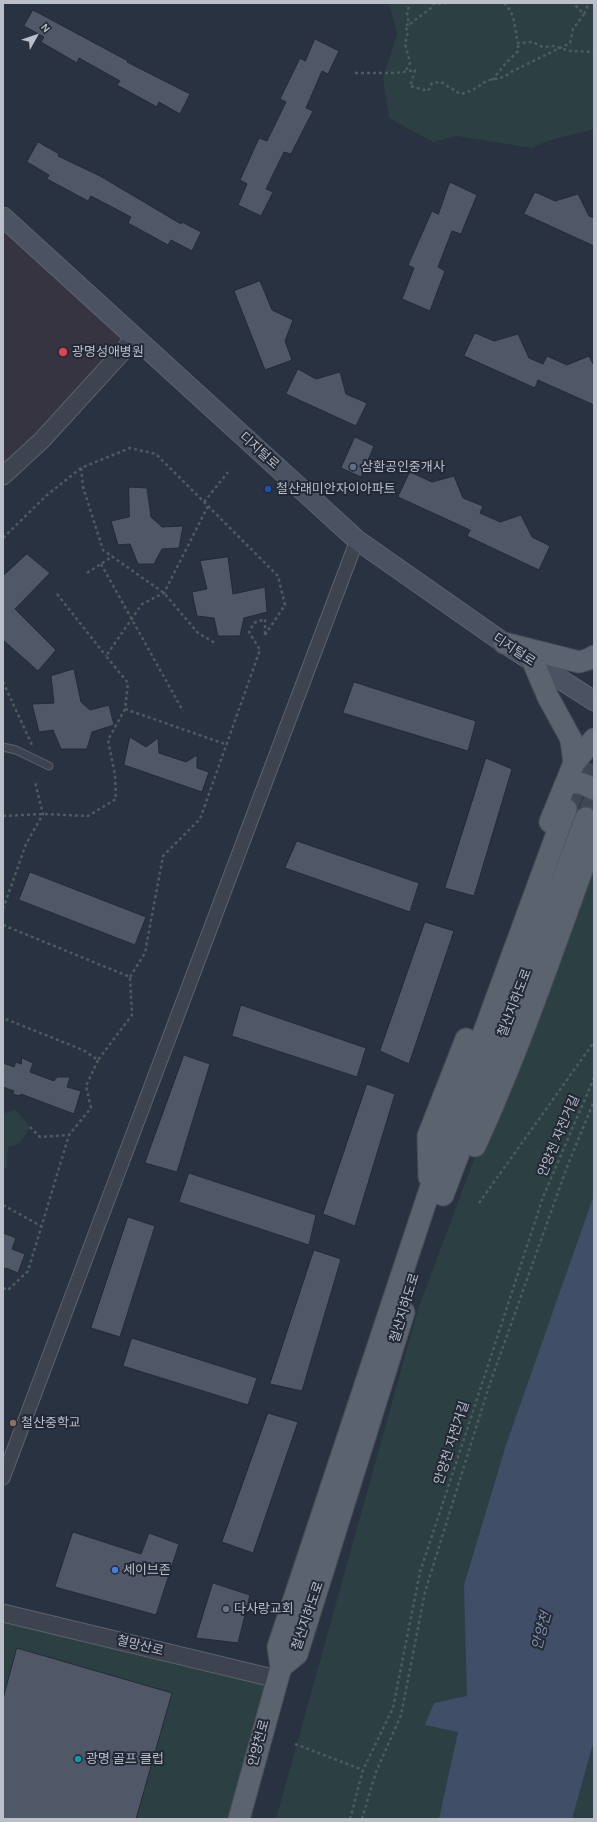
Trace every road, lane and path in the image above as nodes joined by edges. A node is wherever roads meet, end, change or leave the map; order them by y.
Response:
1 (410, 3) edge
2 (450, 3) edge
3 (504, 3) edge
4 (573, 3) edge
5 (589, 3) edge
6 (584, 14) junction
7 (410, 24) junction
8 (518, 43) junction
9 (560, 48) junction
10 (594, 52) edge
11 (406, 70) junction
12 (355, 73) dead end
13 (492, 81) junction
14 (3, 217) edge
15 (134, 339) junction
16 (81, 468) junction
17 (228, 472) dead end
18 (3, 476) edge
19 (204, 502) junction
20 (208, 506) junction
21 (3, 538) edge
22 (357, 540) junction
23 (113, 556) junction
24 (101, 564) junction
25 (87, 573) dead end
26 (164, 593) junction
27 (57, 594) dead end
28 (215, 643) dead end
29 (504, 643) junction
30 (106, 656) junction
31 (594, 656) edge
32 (534, 664) junction
33 (3, 682) edge
34 (594, 701) edge
35 (124, 709) junction
36 (183, 711) dead end
37 (594, 739) edge
38 (225, 744) junction
39 (3, 747) edge
40 (36, 752) dead end
41 (574, 763) junction
42 (49, 766) dead end
43 (35, 782) dead end
44 (565, 785) junction
45 (594, 789) edge
46 (566, 809) tunnel mouth
47 (43, 814) junction
48 (3, 816) edge
49 (586, 818) tunnel mouth
50 (594, 837) tunnel mouth
51 (3, 909) edge
52 (3, 925) edge
53 (130, 976) junction
54 (3, 1018) edge
55 (594, 1042) edge
56 (98, 1060) junction
57 (594, 1078) edge
58 (594, 1101) edge
59 (30, 1127) dead end
60 (69, 1135) junction
61 (436, 1195) junction
62 (479, 1203) dead end
63 (3, 1205) edge
64 (41, 1226) junction
65 (3, 1288) edge
66 (3, 1478) edge
67 (3, 1613) edge
68 (279, 1673) junction
69 (295, 1744) dead end
70 (363, 1770) junction
71 (239, 1819) edge
72 (350, 1819) edge
73 (362, 1819) edge

1 - 7 path
2 - 7 path
3 - 8 path
4 - 6 path
5 - 6 path
6 - 9 path
7 - 11 path
8 - 9 path
8 - 13 path
9 - 10 path
9 - 13 path
11 - 12 path
11 - 13 path
14 - 15 main road, 디지털로
15 - 18 street
15 - 22 main road, 디지털로
16 - 19 path
16 - 21 path
16 - 23 path
17 - 19 path
19 - 20 path
20 - 26 path
20 - 38 path
22 - 29 main road, 디지털로
22 - 66 street
23 - 24 path
23 - 26 path
24 - 25 path
24 - 36 path
26 - 28 path
26 - 30 path
27 - 30 path
29 - 31 main road
29 - 32 main road, 디지털로
30 - 35 path
32 - 34 main road, 디지털로
32 - 41 main road
33 - 40 path
35 - 38 path
35 - 47 path
37 - 41 main road
38 - 53 path
39 - 42 lane
41 - 44 main road
43 - 47 path
44 - 45 main road
44 - 61 main road
46 - 61 main road, 철산지하도로
47 - 48 path
47 - 51 path
49 - 61 main road, 철산지하도로
50 - 61 main road
52 - 53 path
53 - 56 path
54 - 56 path
55 - 62 path
56 - 60 path
57 - 70 path, 안양천 자전거길
58 - 73 path
59 - 60 path
60 - 64 path
61 - 68 main road, 철산지하도로
63 - 64 path
64 - 65 path
67 - 68 street, 철망산로
68 - 71 main road, 안양천로
69 - 70 path
70 - 72 path, 안양천 자전거길

